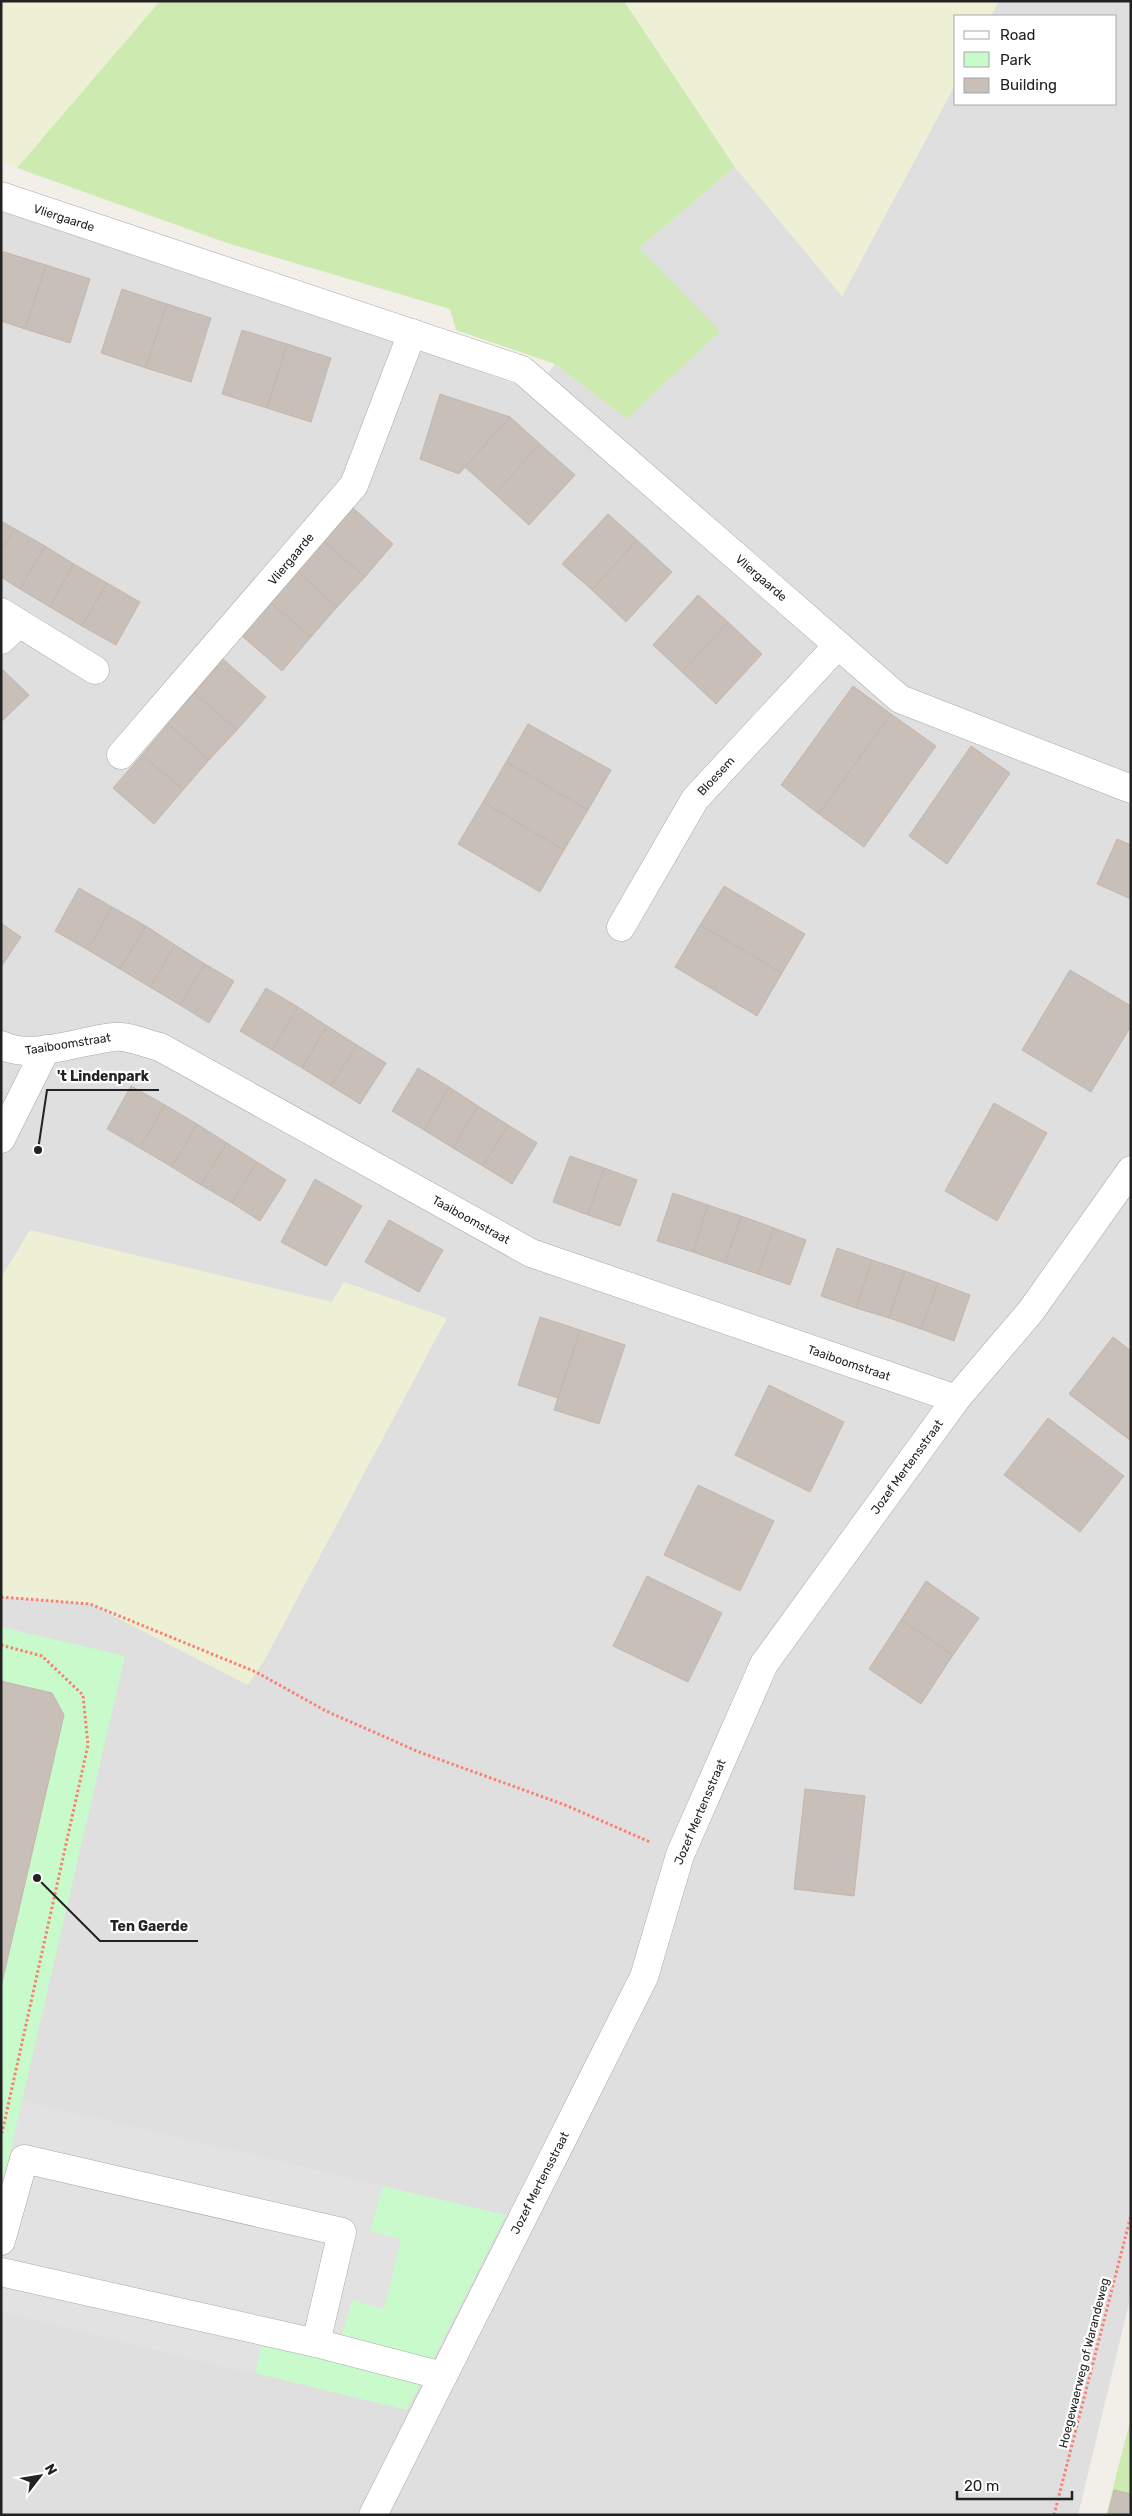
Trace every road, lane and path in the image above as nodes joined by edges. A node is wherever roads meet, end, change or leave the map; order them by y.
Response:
1 (1, 196) edge
2 (412, 333) junction
3 (7, 625) edge
4 (838, 645) junction
5 (95, 670) dead end
6 (121, 755) dead end
7 (1131, 790) edge
8 (621, 927) dead end
9 (1, 1045) edge
10 (46, 1049) junction
11 (1, 1139) edge
12 (1131, 1170) edge
13 (956, 1399) junction
14 (1, 1597) edge
15 (1, 1644) edge
16 (680, 1855) junction
17 (1, 2135) edge
18 (1131, 2215) edge
19 (1, 2241) edge
20 (1, 2272) edge
21 (316, 2343) junction
22 (443, 2376) junction
23 (373, 2515) edge
24 (1054, 2515) edge

1 - 2 street, Vliergaarde
2 - 4 street, Vliergaarde
2 - 6 street, Vliergaarde
3 - 5 street
4 - 7 street, Vliergaarde
4 - 8 street, Bloesem
9 - 10 street, Taaiboomstraat
10 - 11 street
10 - 13 street, Taaiboomstraat
12 - 13 street, Jozef Mertensstraat
13 - 16 street, Jozef Mertensstraat
14 - 16 path
15 - 17 path
16 - 22 street, Jozef Mertensstraat
18 - 24 path, Hoegewaerweg of Warandeweg
19 - 21 street
20 - 21 street
21 - 22 street
22 - 23 street, Jozef Mertensstraat

